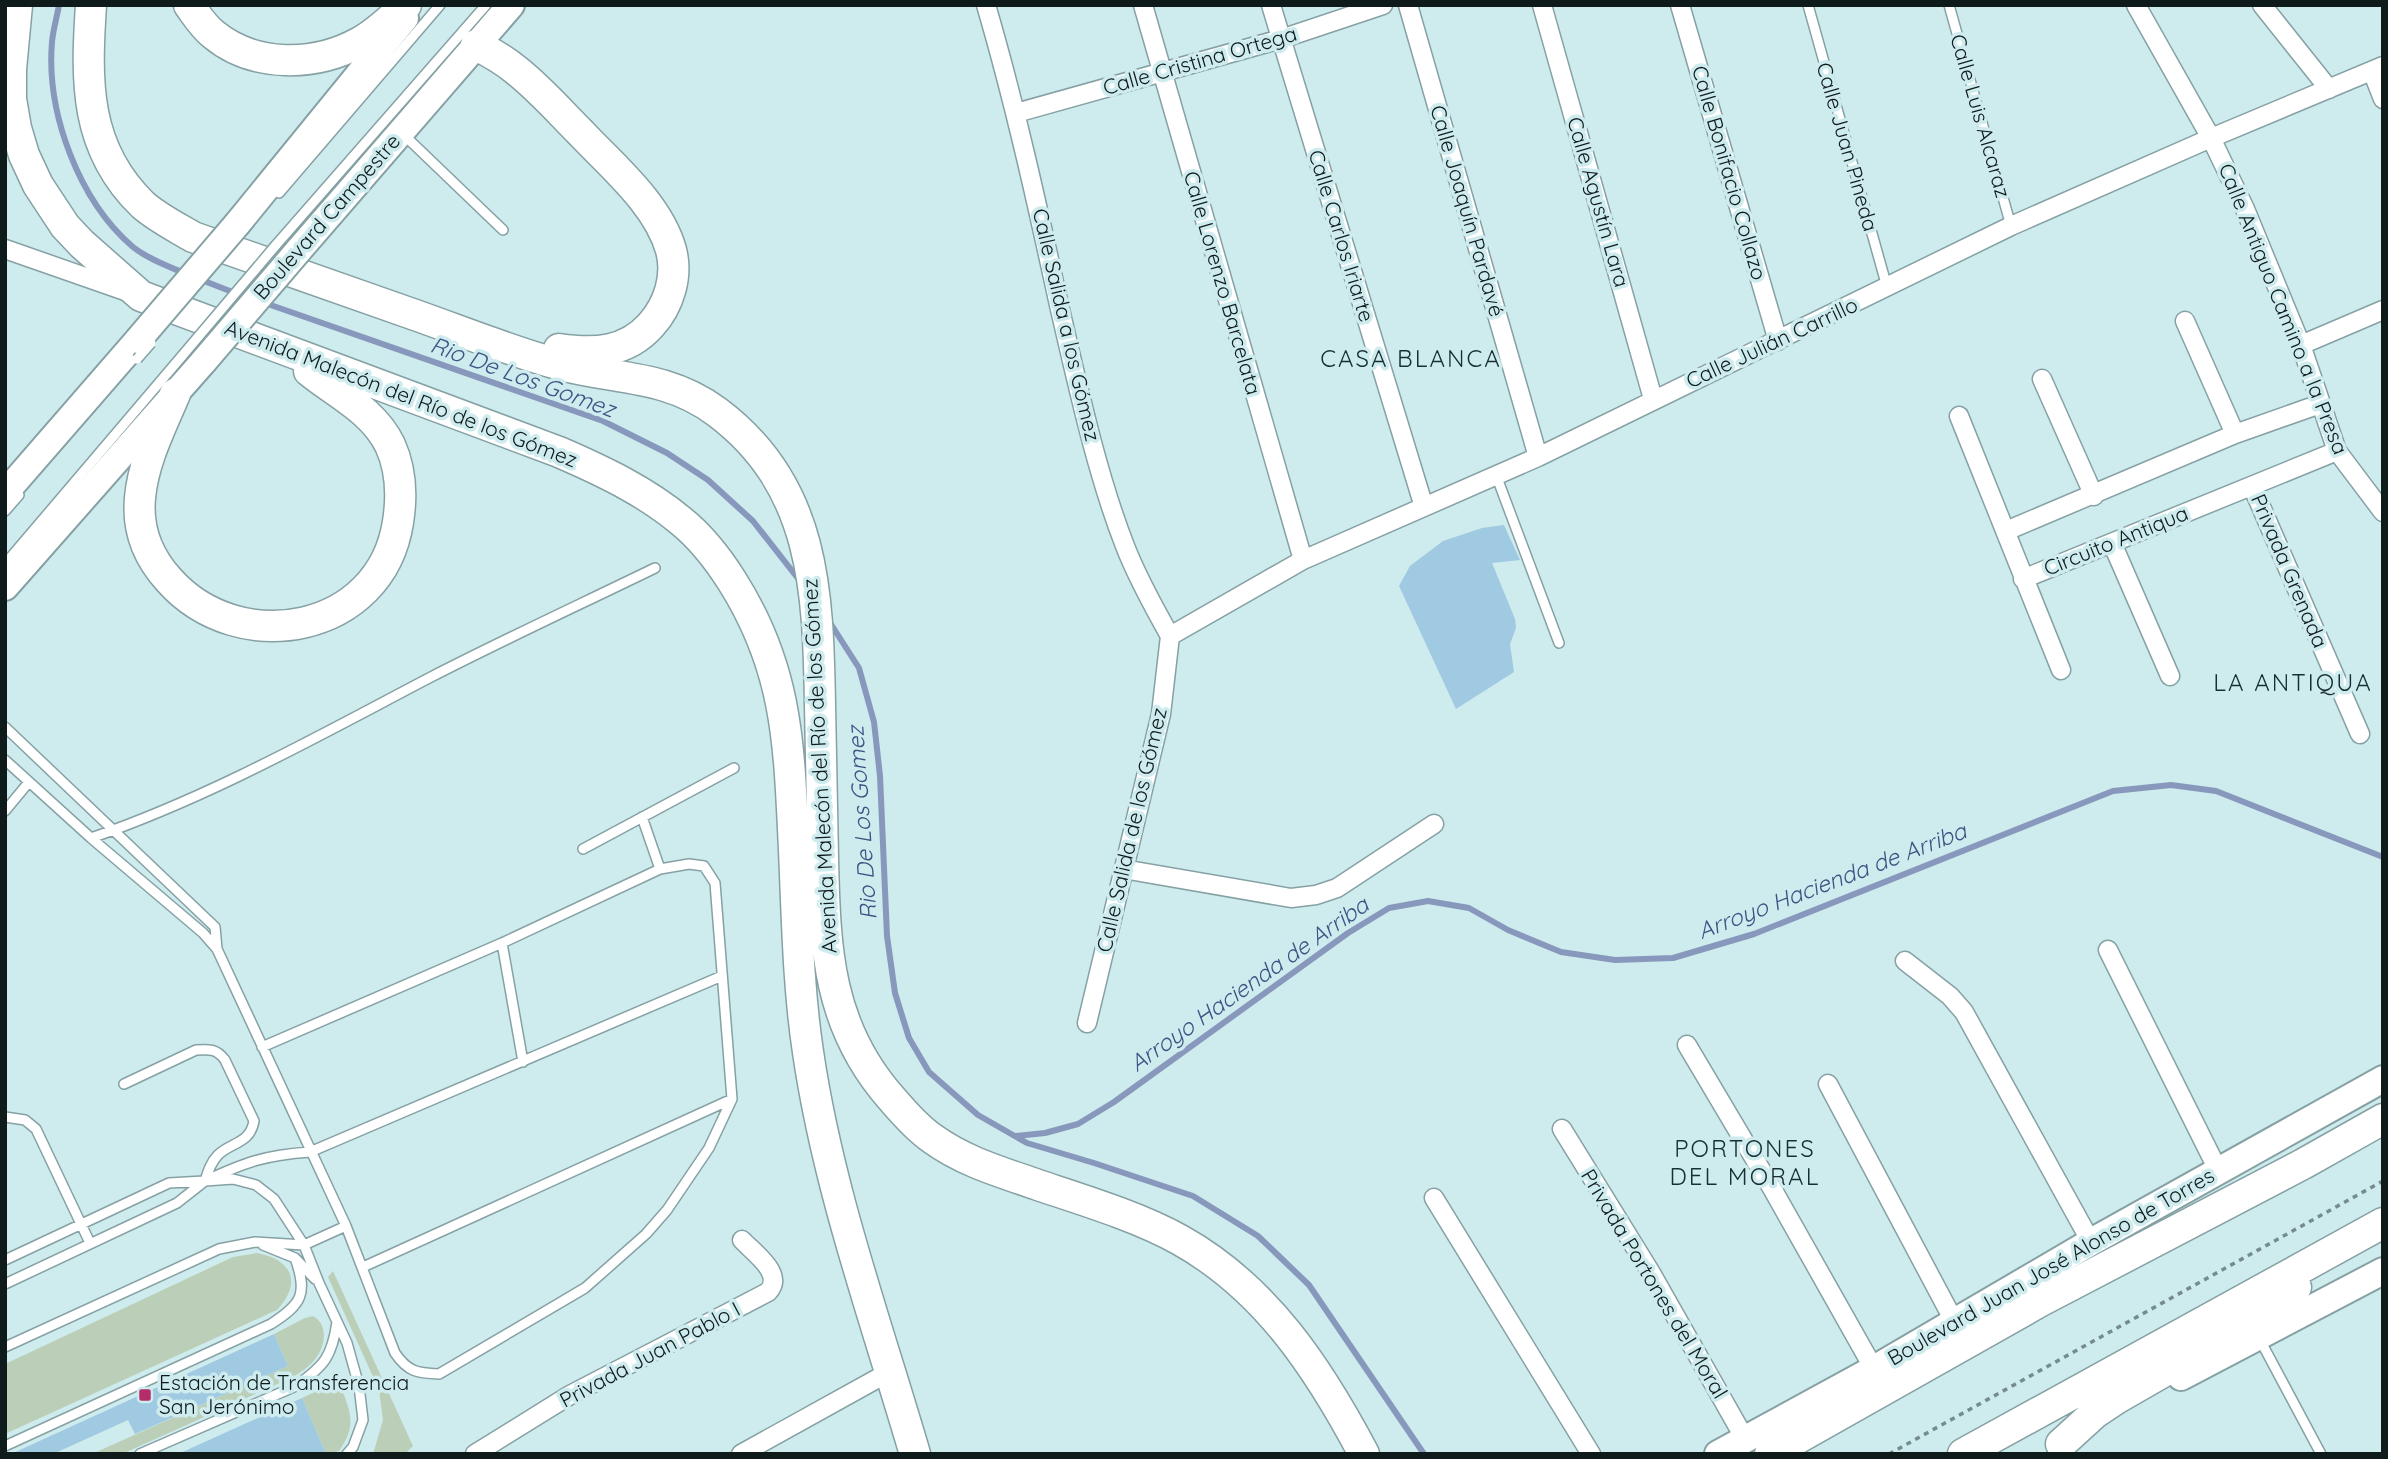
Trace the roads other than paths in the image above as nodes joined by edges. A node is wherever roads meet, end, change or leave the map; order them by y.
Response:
1 (17, 5) edge
2 (91, 5) edge
3 (189, 5) edge
4 (406, 5) edge
5 (415, 5) edge
6 (440, 5) edge
7 (486, 5) edge
8 (511, 5) edge
9 (986, 5) edge
10 (1143, 5) edge
11 (1271, 5) edge
12 (1383, 5) edge
13 (1408, 5) edge
14 (1542, 5) edge
15 (1679, 5) edge
16 (1808, 5) edge
17 (1949, 5) edge
18 (2136, 5) edge
19 (2262, 5) edge
20 (1280, 39) junction
21 (476, 45) junction
22 (2377, 69) edge
23 (1162, 73) junction
24 (2329, 89) junction
25 (2383, 99) edge
26 (1016, 113) junction
27 (401, 132) junction
28 (2211, 138) junction
29 (275, 198) dead end
30 (2011, 226) junction
31 (503, 230) dead end
32 (239, 231) junction
33 (287, 248) junction
34 (5, 249) edge
35 (222, 259) dead end
36 (1887, 288) junction
37 (141, 296) junction
38 (188, 299) dead end
39 (2383, 310) edge
40 (171, 319) dead end
41 (2185, 321) dead end
42 (480, 338) junction
43 (1778, 341) junction
44 (2301, 345) junction
45 (143, 346) junction
46 (281, 348) junction
47 (193, 358) junction
48 (128, 369) dead end
49 (2042, 379) dead end
50 (175, 394) junction
51 (1653, 399) junction
52 (2320, 404) junction
53 (1959, 416) dead end
54 (2235, 434) junction
55 (2337, 450) junction
56 (1538, 457) junction
57 (1496, 475) junction
58 (2252, 486) junction
59 (14, 492) edge
60 (2094, 496) junction
61 (1424, 507) junction
62 (5, 511) edge
63 (2383, 512) edge
64 (2006, 531) junction
65 (2112, 543) junction
66 (1303, 560) junction
67 (5, 564) edge
68 (655, 568) dead end
69 (2023, 579) junction
70 (5, 587) edge
71 (1170, 636) junction
72 (1559, 643) dead end
73 (2061, 670) dead end
74 (2170, 676) dead end
75 (5, 727) edge
76 (2360, 734) dead end
77 (5, 760) edge
78 (734, 768) dead end
79 (29, 782) junction
80 (5, 811) edge
81 (642, 817) junction
82 (1434, 824) dead end
83 (113, 830) junction
84 (91, 838) junction
85 (583, 849) dead end
86 (660, 869) junction
87 (1123, 869) junction
88 (161, 876) junction
89 (150, 888) junction
90 (502, 943) junction
91 (217, 949) junction
92 (2108, 950) dead end
93 (1905, 961) dead end
94 (722, 976) junction
95 (1087, 1023) dead end
96 (1687, 1045) dead end
97 (262, 1047) junction
98 (523, 1062) junction
99 (2383, 1079) edge
100 (124, 1084) dead end
101 (1828, 1084) dead end
102 (732, 1099) junction
103 (5, 1117) edge
104 (2383, 1119) edge
105 (1562, 1129) dead end
106 (310, 1152) junction
107 (2218, 1170) junction
108 (205, 1181) junction
109 (1434, 1198) dead end
110 (2383, 1223) edge
111 (82, 1224) junction
112 (346, 1226) junction
113 (742, 1240) dead end
114 (255, 1242) junction
115 (2091, 1242) junction
116 (90, 1243) junction
117 (304, 1245) junction
118 (2328, 1254) junction
119 (295, 1258) junction
120 (5, 1260) edge
121 (363, 1267) junction
122 (2383, 1271) edge
123 (319, 1283) junction
124 (5, 1284) edge
125 (1954, 1321) junction
126 (337, 1322) junction
127 (2258, 1337) junction
128 (5, 1347) edge
129 (1874, 1369) junction
130 (891, 1371) junction
131 (5, 1446) edge
132 (1758, 1446) edge
133 (2054, 1449) edge
134 (140, 1454) edge
135 (347, 1454) edge
136 (475, 1454) edge
137 (741, 1454) edge
138 (915, 1454) edge
139 (1364, 1454) edge
140 (1591, 1454) edge
141 (1718, 1454) edge
142 (1963, 1454) edge
143 (2321, 1454) edge

1 - 37 main road, Avenida Malecón del Río de los Gómez
2 - 42 main road, Avenida Malecón del Río de los Gómez
3 - 4 main road
5 - 32 main road
6 - 29 lane
7 - 33 lane
8 - 21 main road, Boulevard Campestre
9 - 26 street, Calle Salida a los Gómez
10 - 23 street, Calle Lorenzo Barcelata
11 - 20 street, Calle Carlos Iriarte
12 - 20 street, Calle Cristina Ortega
13 - 56 street, Calle Joaquín Pardavé
14 - 51 street, Calle Agustín Lara
15 - 43 street, Calle Bonifacio Collazo
16 - 36 lane, Calle Juan Pineda
17 - 30 lane, Calle Luis Alcaraz
18 - 28 street, Calle Antiguo Camino a la Presa
19 - 24 street
20 - 23 street, Calle Cristina Ortega
20 - 61 street, Calle Carlos Iriarte
21 - 27 main road, Boulevard Campestre
21 - 42 main road
22 - 24 street, Calle Julián Carrillo
22 - 25 street
23 - 26 street, Calle Cristina Ortega
23 - 66 street, Calle Lorenzo Barcelata
24 - 28 street, Calle Julián Carrillo
26 - 71 street, Calle Salida a los Gómez
27 - 31 lane
27 - 33 main road, Boulevard Campestre
28 - 30 street, Calle Julián Carrillo
28 - 44 street, Calle Antiguo Camino a la Presa
30 - 36 street, Calle Julián Carrillo
32 - 35 lane
32 - 45 main road, bridge
33 - 47 main road, Boulevard Campestre, bridge
34 - 37 street
36 - 43 street, Calle Julián Carrillo
37 - 46 main road, Avenida Malecón del Río de los Gómez
38 - 40 lane
39 - 44 street
41 - 54 street
42 - 139 main road, Avenida Malecón del Río de los Gómez
43 - 51 street, Calle Julián Carrillo
44 - 52 street, Calle Antiguo Camino a la Presa
45 - 48 lane
45 - 59 main road
46 - 50 main road
46 - 130 main road, Avenida Malecón del Río de los Gómez
47 - 50 main road, Boulevard Campestre
47 - 67 lane
49 - 60 street
50 - 70 main road, Boulevard Campestre
51 - 56 street, Calle Julián Carrillo
52 - 54 street
52 - 55 street, Calle Antiguo Camino a la Presa
53 - 64 street, Circuito Antiqua
54 - 60 street
55 - 58 street, Circuito Antiqua
55 - 63 street, Calle Antiguo Camino a la Presa
56 - 57 street, Calle Julián Carrillo
57 - 61 street, Calle Julián Carrillo
57 - 72 lane
58 - 65 street, Circuito Antiqua
58 - 76 street, Privada Grenada
59 - 62 lane
60 - 64 street
61 - 66 street, Calle Julián Carrillo
64 - 69 street, Circuito Antiqua
65 - 69 street, Circuito Antiqua
65 - 74 street
66 - 71 street, Calle Julián Carrillo
68 - 83 lane
69 - 73 street
71 - 87 street, Calle Salida de los Gómez
75 - 83 lane
77 - 79 lane
78 - 81 lane
79 - 80 lane
79 - 84 lane
81 - 85 lane
81 - 86 lane
82 - 87 street
83 - 84 lane
83 - 88 lane
84 - 89 lane
86 - 90 lane
86 - 94 lane
87 - 95 street, Calle Salida de los Gómez
88 - 89 lane
88 - 91 lane
89 - 91 lane
90 - 97 lane
90 - 98 lane
91 - 97 lane
92 - 107 street
93 - 115 street
94 - 98 lane
94 - 102 lane
96 - 129 street
97 - 106 lane
98 - 106 lane
99 - 107 main road, Boulevard Juan José Alonso de Torres
100 - 108 lane
101 - 125 street
102 - 121 lane
102 - 121 lane
103 - 111 lane
104 - 132 main road, Boulevard Juan José Alonso de Torres
105 - 132 street, Privada Portones del Moral
106 - 108 lane
106 - 112 lane
107 - 115 main road, Boulevard Juan José Alonso de Torres
108 - 111 lane
108 - 116 lane
108 - 117 lane
109 - 140 street
110 - 118 main road
111 - 116 lane
111 - 120 lane
112 - 117 lane
112 - 121 lane
113 - 136 street, Privada Juan Pablo I
114 - 117 lane
114 - 119 lane
114 - 128 lane
115 - 125 main road, Boulevard Juan José Alonso de Torres
116 - 124 lane
117 - 123 lane
118 - 133 main road
118 - 142 main road
119 - 123 lane
119 - 131 lane
122 - 127 main road
123 - 126 lane
125 - 129 main road, Boulevard Juan José Alonso de Torres
126 - 134 lane
126 - 135 lane
127 - 133 main road
127 - 143 lane
129 - 132 main road, Boulevard Juan José Alonso de Torres
130 - 137 street
130 - 138 main road, Avenida Malecón del Río de los Gómez
132 - 141 main road, Boulevard Juan José Alonso de Torres

